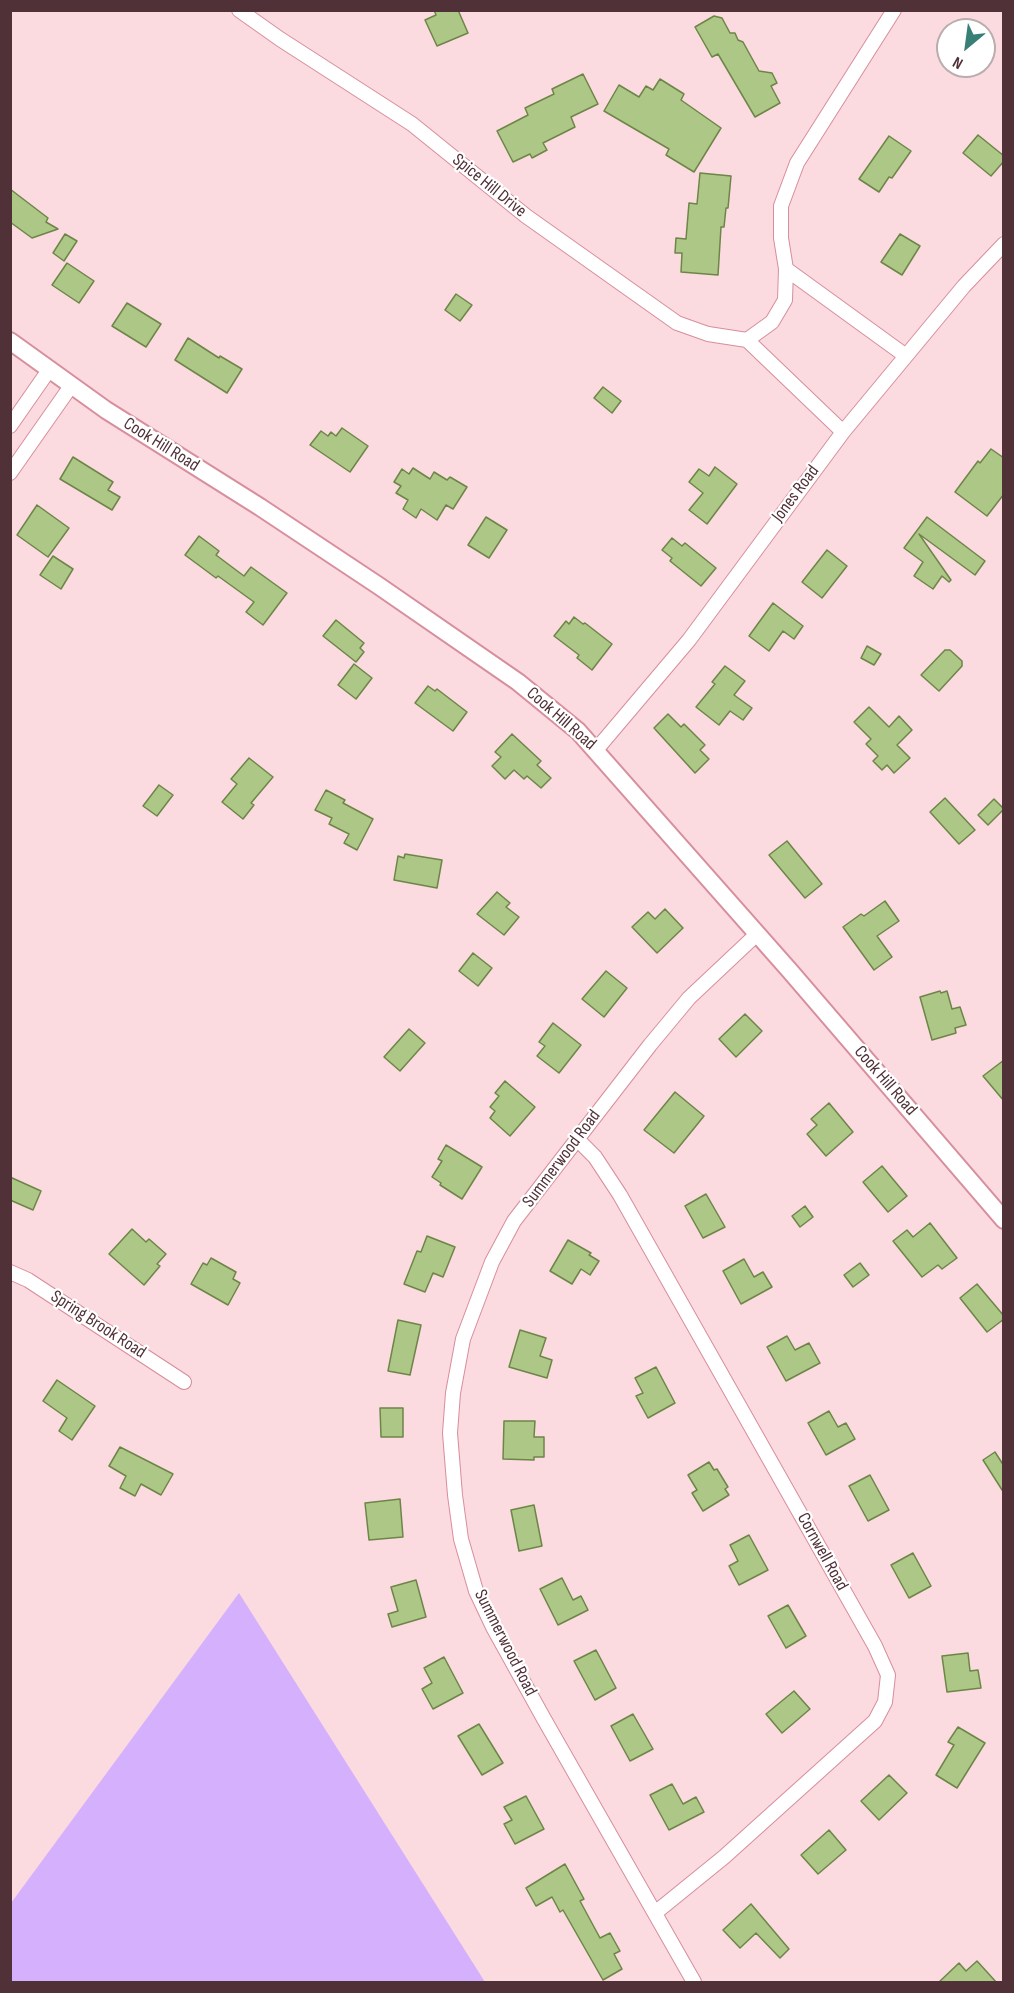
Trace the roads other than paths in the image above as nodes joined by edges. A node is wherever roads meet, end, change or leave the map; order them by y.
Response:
1 (239, 10) edge
2 (894, 10) edge
3 (1004, 244) edge
4 (786, 269) junction
5 (747, 340) junction
6 (10, 341) edge
7 (906, 356) junction
8 (49, 370) junction
9 (71, 386) junction
10 (10, 426) edge
11 (843, 432) junction
12 (10, 473) edge
13 (596, 750) junction
14 (757, 934) junction
15 (577, 1139) junction
16 (1004, 1220) edge
17 (10, 1272) edge
18 (184, 1382) dead end
19 (655, 1913) junction
20 (694, 1983) edge

1 - 5 street, Spice Hill Drive
2 - 4 street
3 - 7 street, Jones Road
4 - 5 street
4 - 7 street
5 - 11 street
6 - 8 street, Cook Hill Road
7 - 11 street, Jones Road
8 - 9 street, Cook Hill Road
8 - 10 street
9 - 12 street
9 - 13 street, Cook Hill Road
11 - 13 street, Jones Road
13 - 14 street, Cook Hill Road
14 - 15 street, Summerwood Road
14 - 16 street, Cook Hill Road
15 - 19 street, Summerwood Road
15 - 19 street, Cornwell Road
17 - 18 street, Spring Brook Road
19 - 20 street, Summerwood Road

